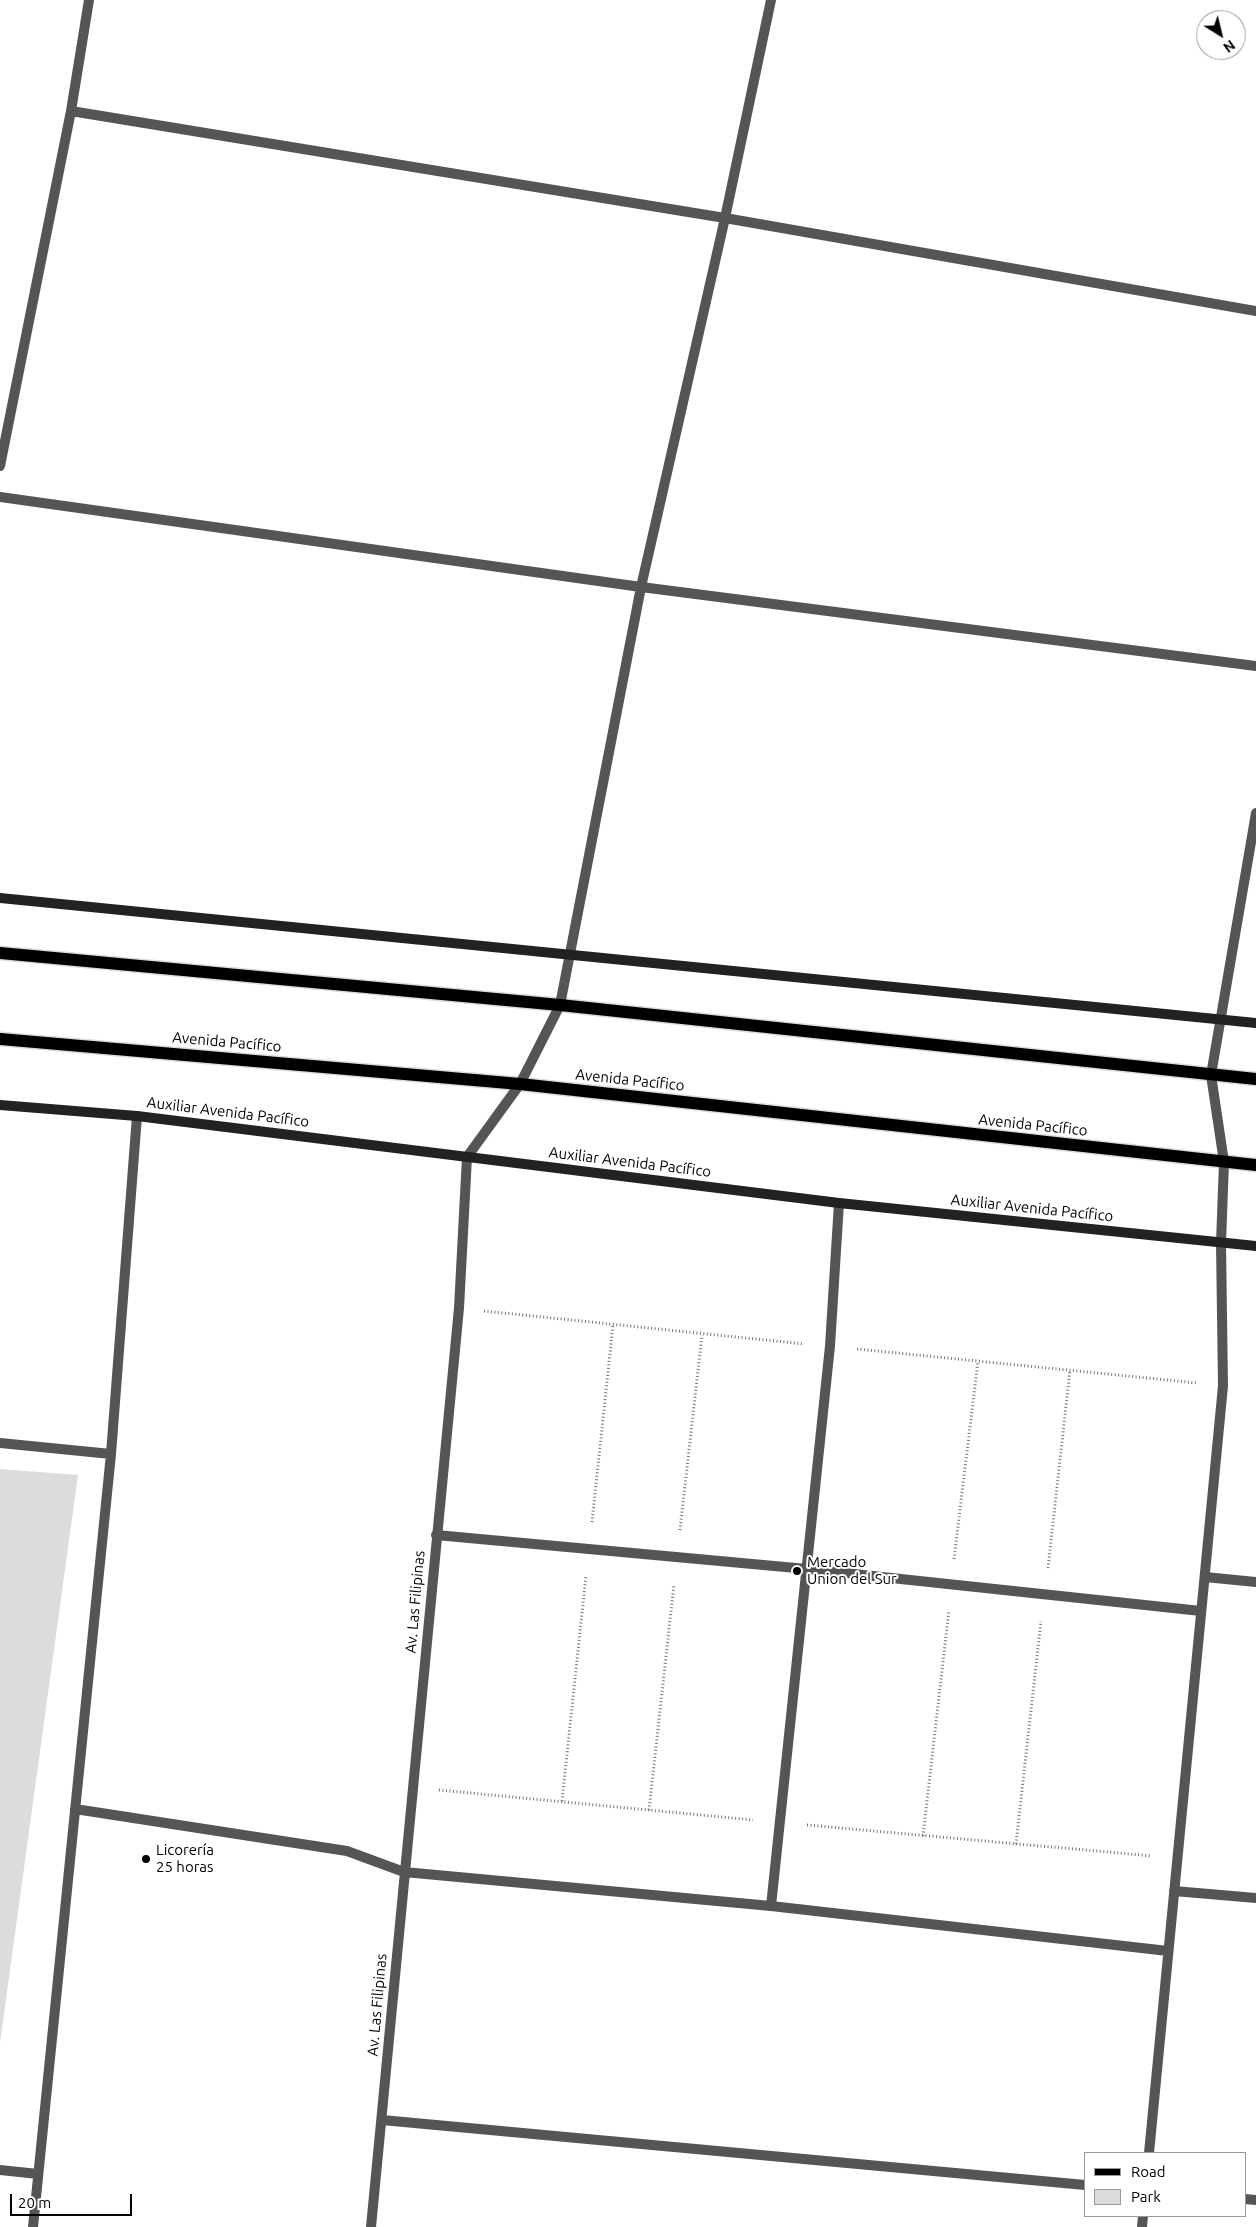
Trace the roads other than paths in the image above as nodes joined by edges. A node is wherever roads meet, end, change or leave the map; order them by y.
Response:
1 (89, 0) edge
2 (771, 0) edge
3 (71, 111) junction
4 (725, 218) junction
5 (1256, 311) edge
6 (0, 466) edge
7 (0, 497) edge
8 (642, 587) junction
9 (1256, 666) edge
10 (1256, 814) edge
11 (0, 898) edge
12 (0, 953) edge
13 (570, 955) junction
14 (560, 1005) junction
15 (1221, 1019) junction
16 (1256, 1023) edge
17 (0, 1039) edge
18 (1211, 1075) junction
19 (1256, 1079) edge
20 (520, 1084) junction
21 (0, 1105) edge
22 (138, 1116) junction
23 (466, 1158) junction
24 (1224, 1162) junction
25 (1256, 1165) edge
26 (839, 1203) junction
27 (1221, 1243) junction
28 (1256, 1246) edge
29 (0, 1443) edge
30 (111, 1454) junction
31 (436, 1535) junction
32 (807, 1569) junction
33 (1204, 1577) junction
34 (1256, 1582) edge
35 (1201, 1611) junction
36 (75, 1809) junction
37 (404, 1872) junction
38 (1174, 1891) junction
39 (1256, 1898) edge
40 (771, 1906) junction
41 (1168, 1951) junction
42 (382, 2120) junction
43 (1149, 2152) edge
44 (0, 2170) edge
45 (38, 2174) junction
46 (1084, 2185) edge
47 (33, 2227) edge
48 (371, 2227) edge

1 - 3 street
2 - 4 street
3 - 4 street
3 - 6 street
4 - 5 street
4 - 8 street
7 - 8 street
8 - 9 street
8 - 13 street
10 - 15 street
11 - 13 main road
12 - 14 main road
13 - 14 street
13 - 15 main road
14 - 18 main road
14 - 20 street
15 - 16 main road
15 - 18 street
17 - 20 main road, Avenida Pacífico
18 - 19 main road
18 - 24 street
20 - 23 street
20 - 24 main road, Avenida Pacífico
21 - 22 main road, Auxiliar Avenida Pacífico
22 - 23 main road, Auxiliar Avenida Pacífico
22 - 30 street
23 - 26 main road, Auxiliar Avenida Pacífico
23 - 31 street, Av. Las Filipinas
24 - 25 main road, Avenida Pacífico
24 - 27 street
26 - 27 main road, Auxiliar Avenida Pacífico
26 - 32 street
27 - 28 main road, Auxiliar Avenida Pacífico
27 - 33 street
29 - 30 street
30 - 36 street
31 - 32 street
31 - 37 street, Av. Las Filipinas
32 - 35 street
32 - 40 street
33 - 34 street
33 - 35 street
35 - 38 street
36 - 37 street
36 - 45 street
37 - 40 street
37 - 42 street, Av. Las Filipinas
38 - 39 street
38 - 41 street
40 - 41 street
41 - 43 street
42 - 46 street
42 - 48 street, Av. Las Filipinas
44 - 45 street
45 - 47 street

